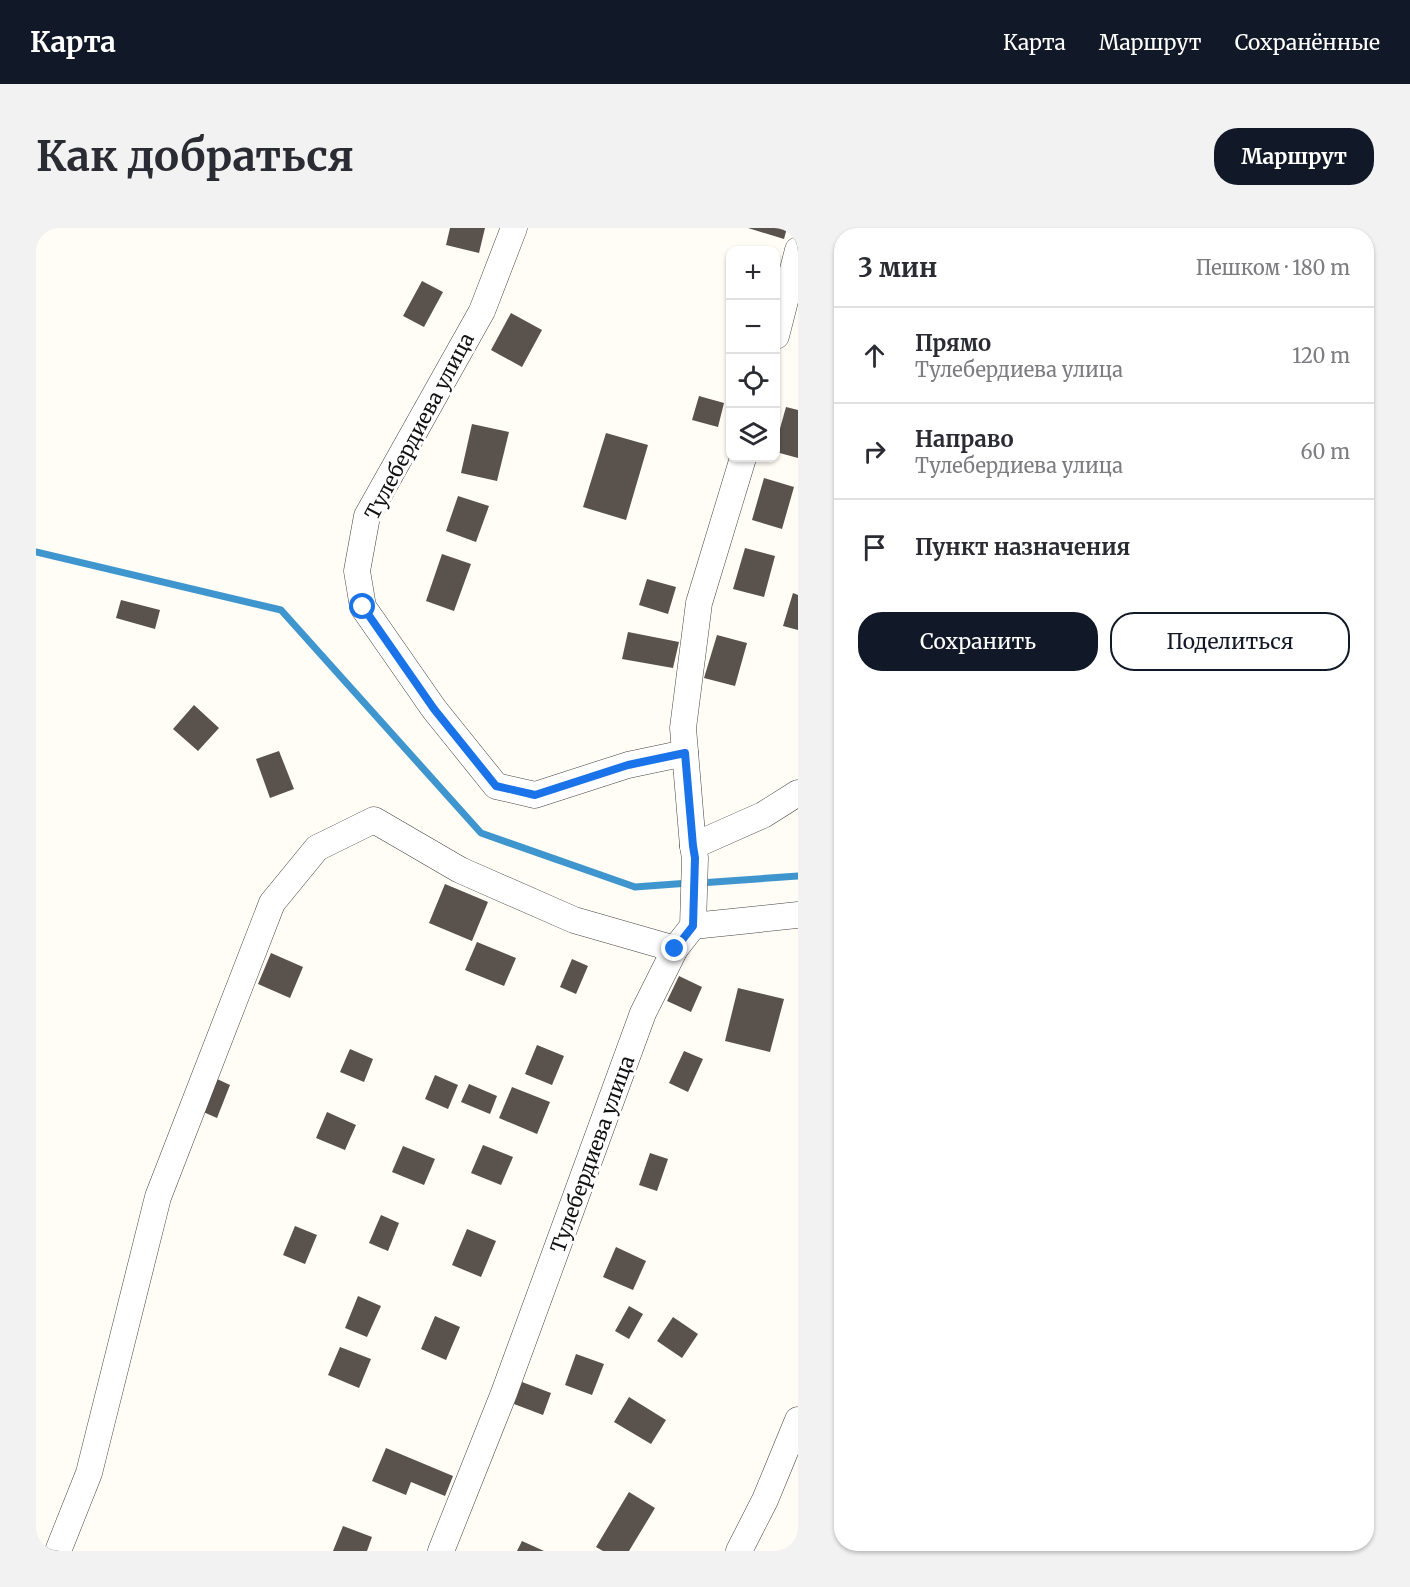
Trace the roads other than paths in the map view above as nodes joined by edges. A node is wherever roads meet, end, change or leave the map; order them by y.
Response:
1 (514, 228) edge
2 (798, 250) edge
3 (780, 320) edge
4 (743, 462) edge
5 (685, 753) junction
6 (798, 793) edge
7 (694, 852) junction
8 (798, 915) edge
9 (693, 926) junction
10 (675, 949) junction
11 (798, 1420) edge
12 (58, 1551) edge
13 (441, 1551) edge
14 (739, 1551) edge

1 - 5 street, Тулебердиева улица
2 - 3 street
4 - 5 street
5 - 7 street
6 - 7 street
7 - 9 street
8 - 9 street
9 - 10 street, Тулебердиева улица
10 - 12 street
10 - 13 street, Тулебердиева улица
11 - 14 street

